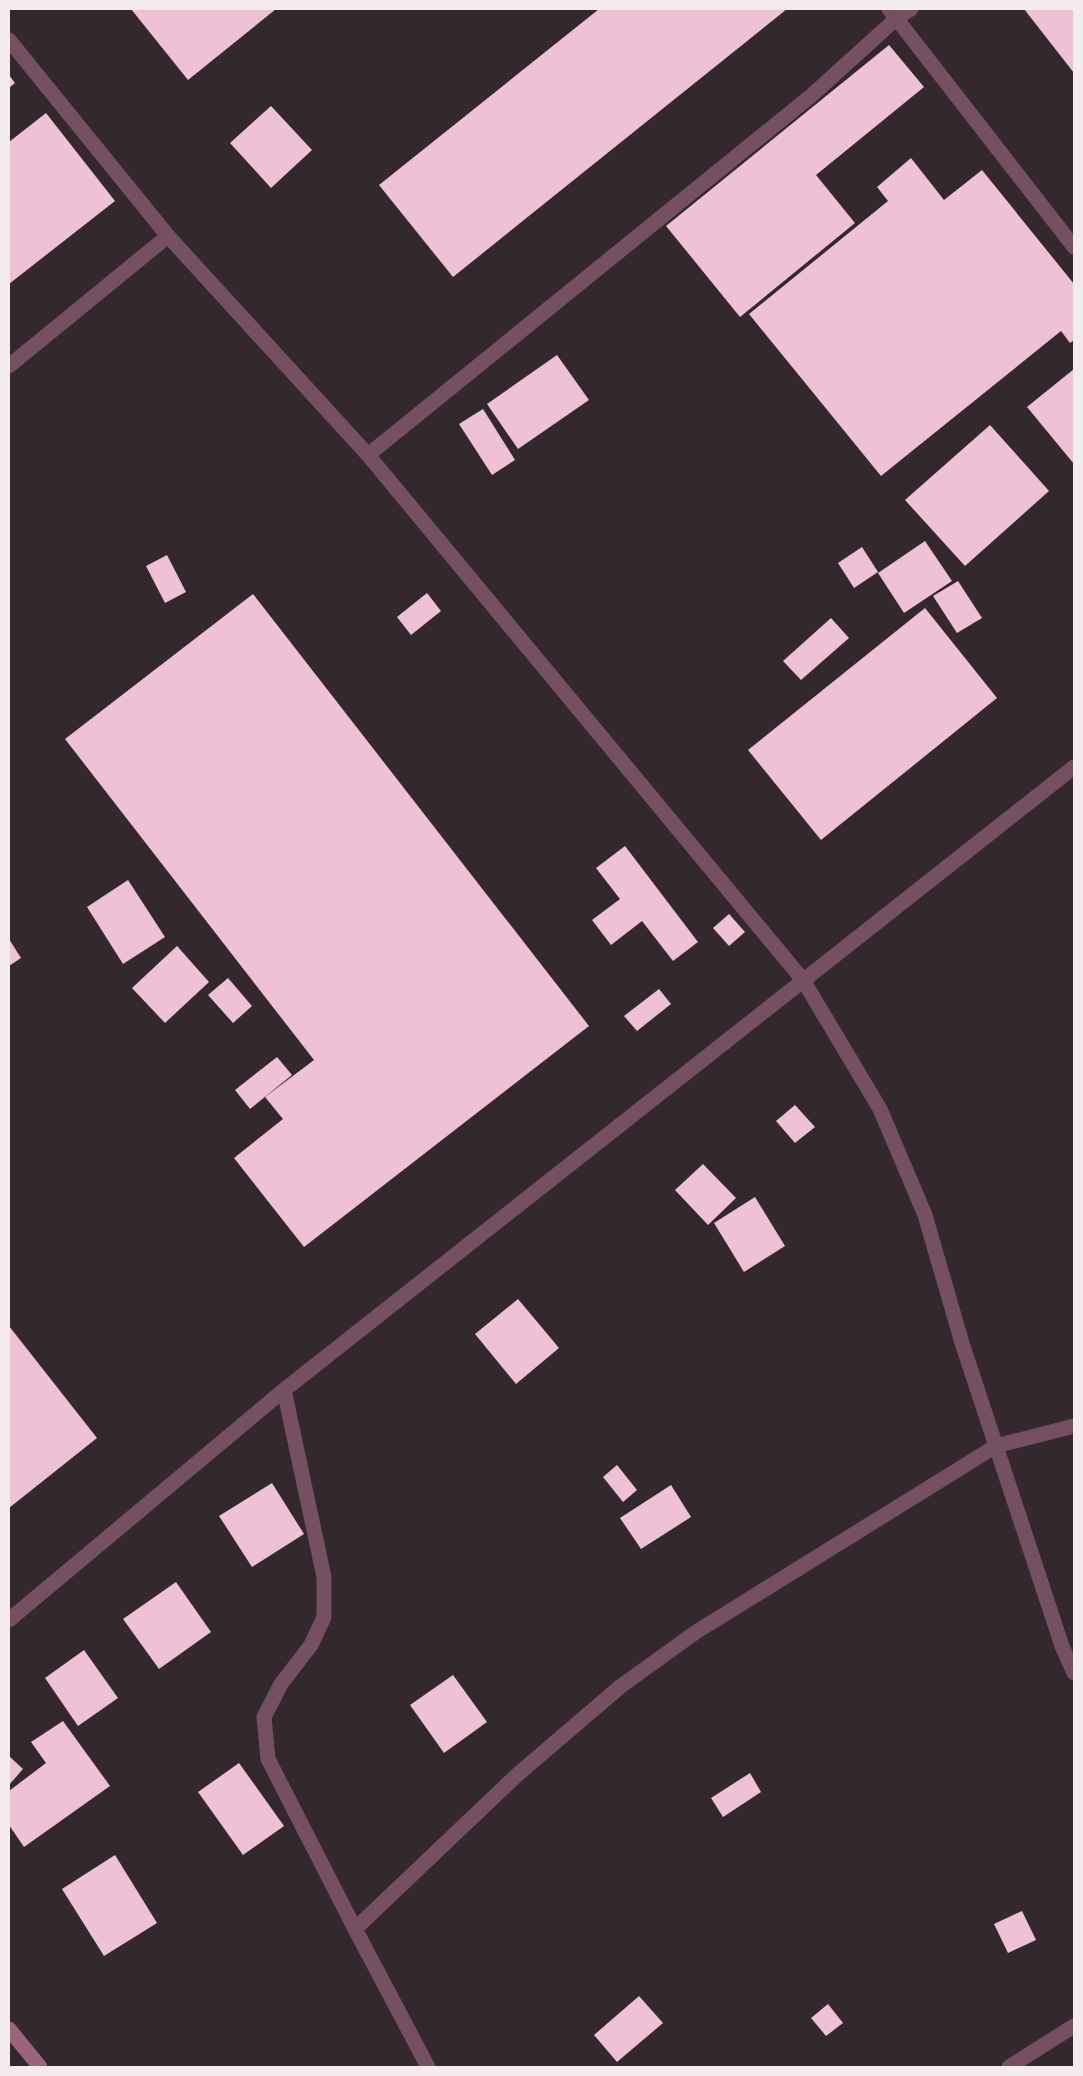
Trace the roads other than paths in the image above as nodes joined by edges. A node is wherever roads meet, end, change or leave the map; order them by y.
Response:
1 (911, 9) edge
2 (893, 13) edge
3 (9, 40) edge
4 (168, 236) junction
5 (1074, 247) edge
6 (9, 366) edge
7 (368, 455) junction
8 (1074, 767) edge
9 (803, 980) junction
10 (284, 1390) junction
11 (1074, 1426) edge
12 (996, 1446) junction
13 (9, 1620) edge
14 (1074, 1673) edge
15 (355, 1930) junction
16 (1074, 2026) edge
17 (9, 2029) edge
18 (40, 2067) edge
19 (428, 2067) edge
20 (1010, 2067) edge

1 - 2 street
2 - 5 street
2 - 7 street
3 - 4 street
4 - 6 street
4 - 7 street
7 - 9 street
8 - 9 street
9 - 10 street
9 - 12 street
10 - 13 street
10 - 15 street
11 - 12 street
12 - 14 street
12 - 15 street
15 - 19 street
16 - 20 street
17 - 18 street

